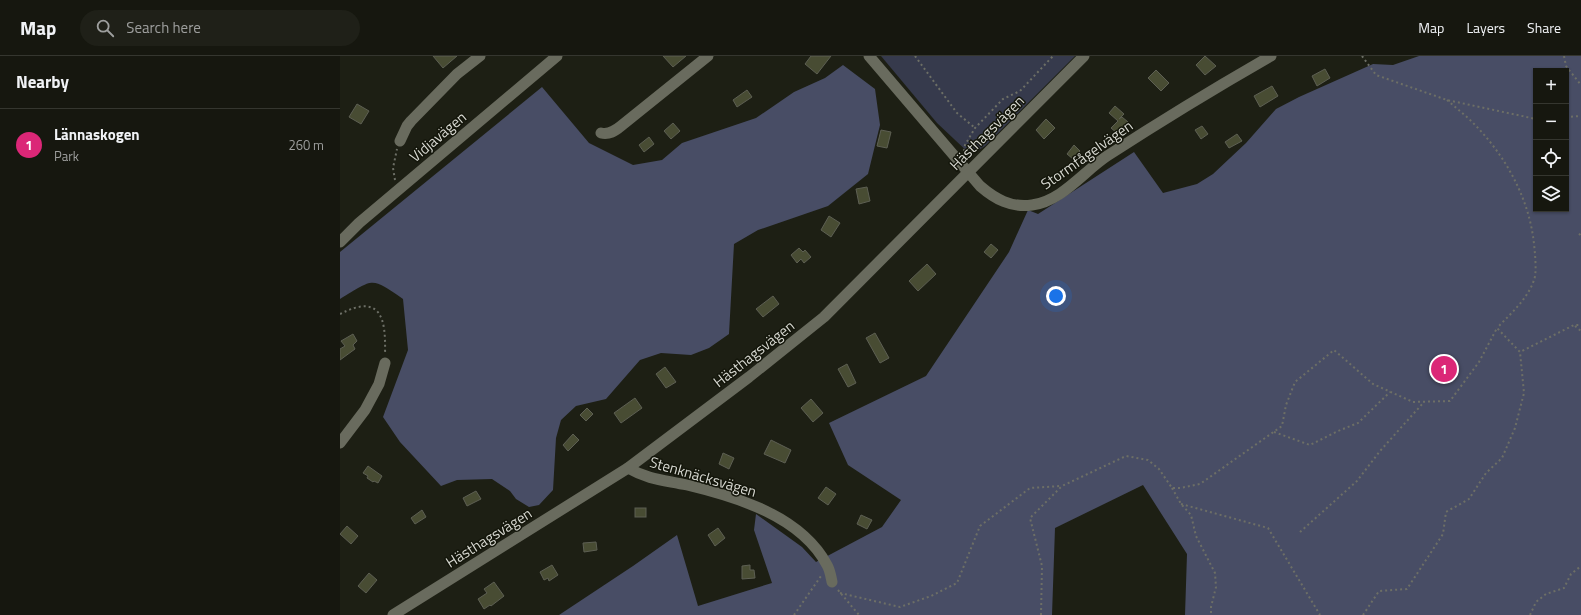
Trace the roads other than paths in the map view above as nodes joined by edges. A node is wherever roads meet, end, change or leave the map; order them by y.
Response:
1 (480, 56) edge
2 (557, 56) edge
3 (708, 56) edge
4 (868, 56) edge
5 (1084, 56) edge
6 (1271, 56) edge
7 (601, 133) dead end
8 (400, 141) road end
9 (968, 173) junction
10 (340, 242) edge
11 (384, 363) road end
12 (340, 443) edge
13 (628, 468) junction
14 (832, 582) road end
15 (393, 615) edge

1 - 8 street, Vidjavägen
2 - 10 street, Vidjavägen
3 - 7 street
4 - 9 street, Stormfågelvägen
5 - 9 street, Hästhagsvägen
6 - 9 street, Stormfågelvägen
9 - 13 street, Hästhagsvägen
11 - 12 street
13 - 14 street, Stenknäcksvägen
13 - 15 street, Hästhagsvägen

